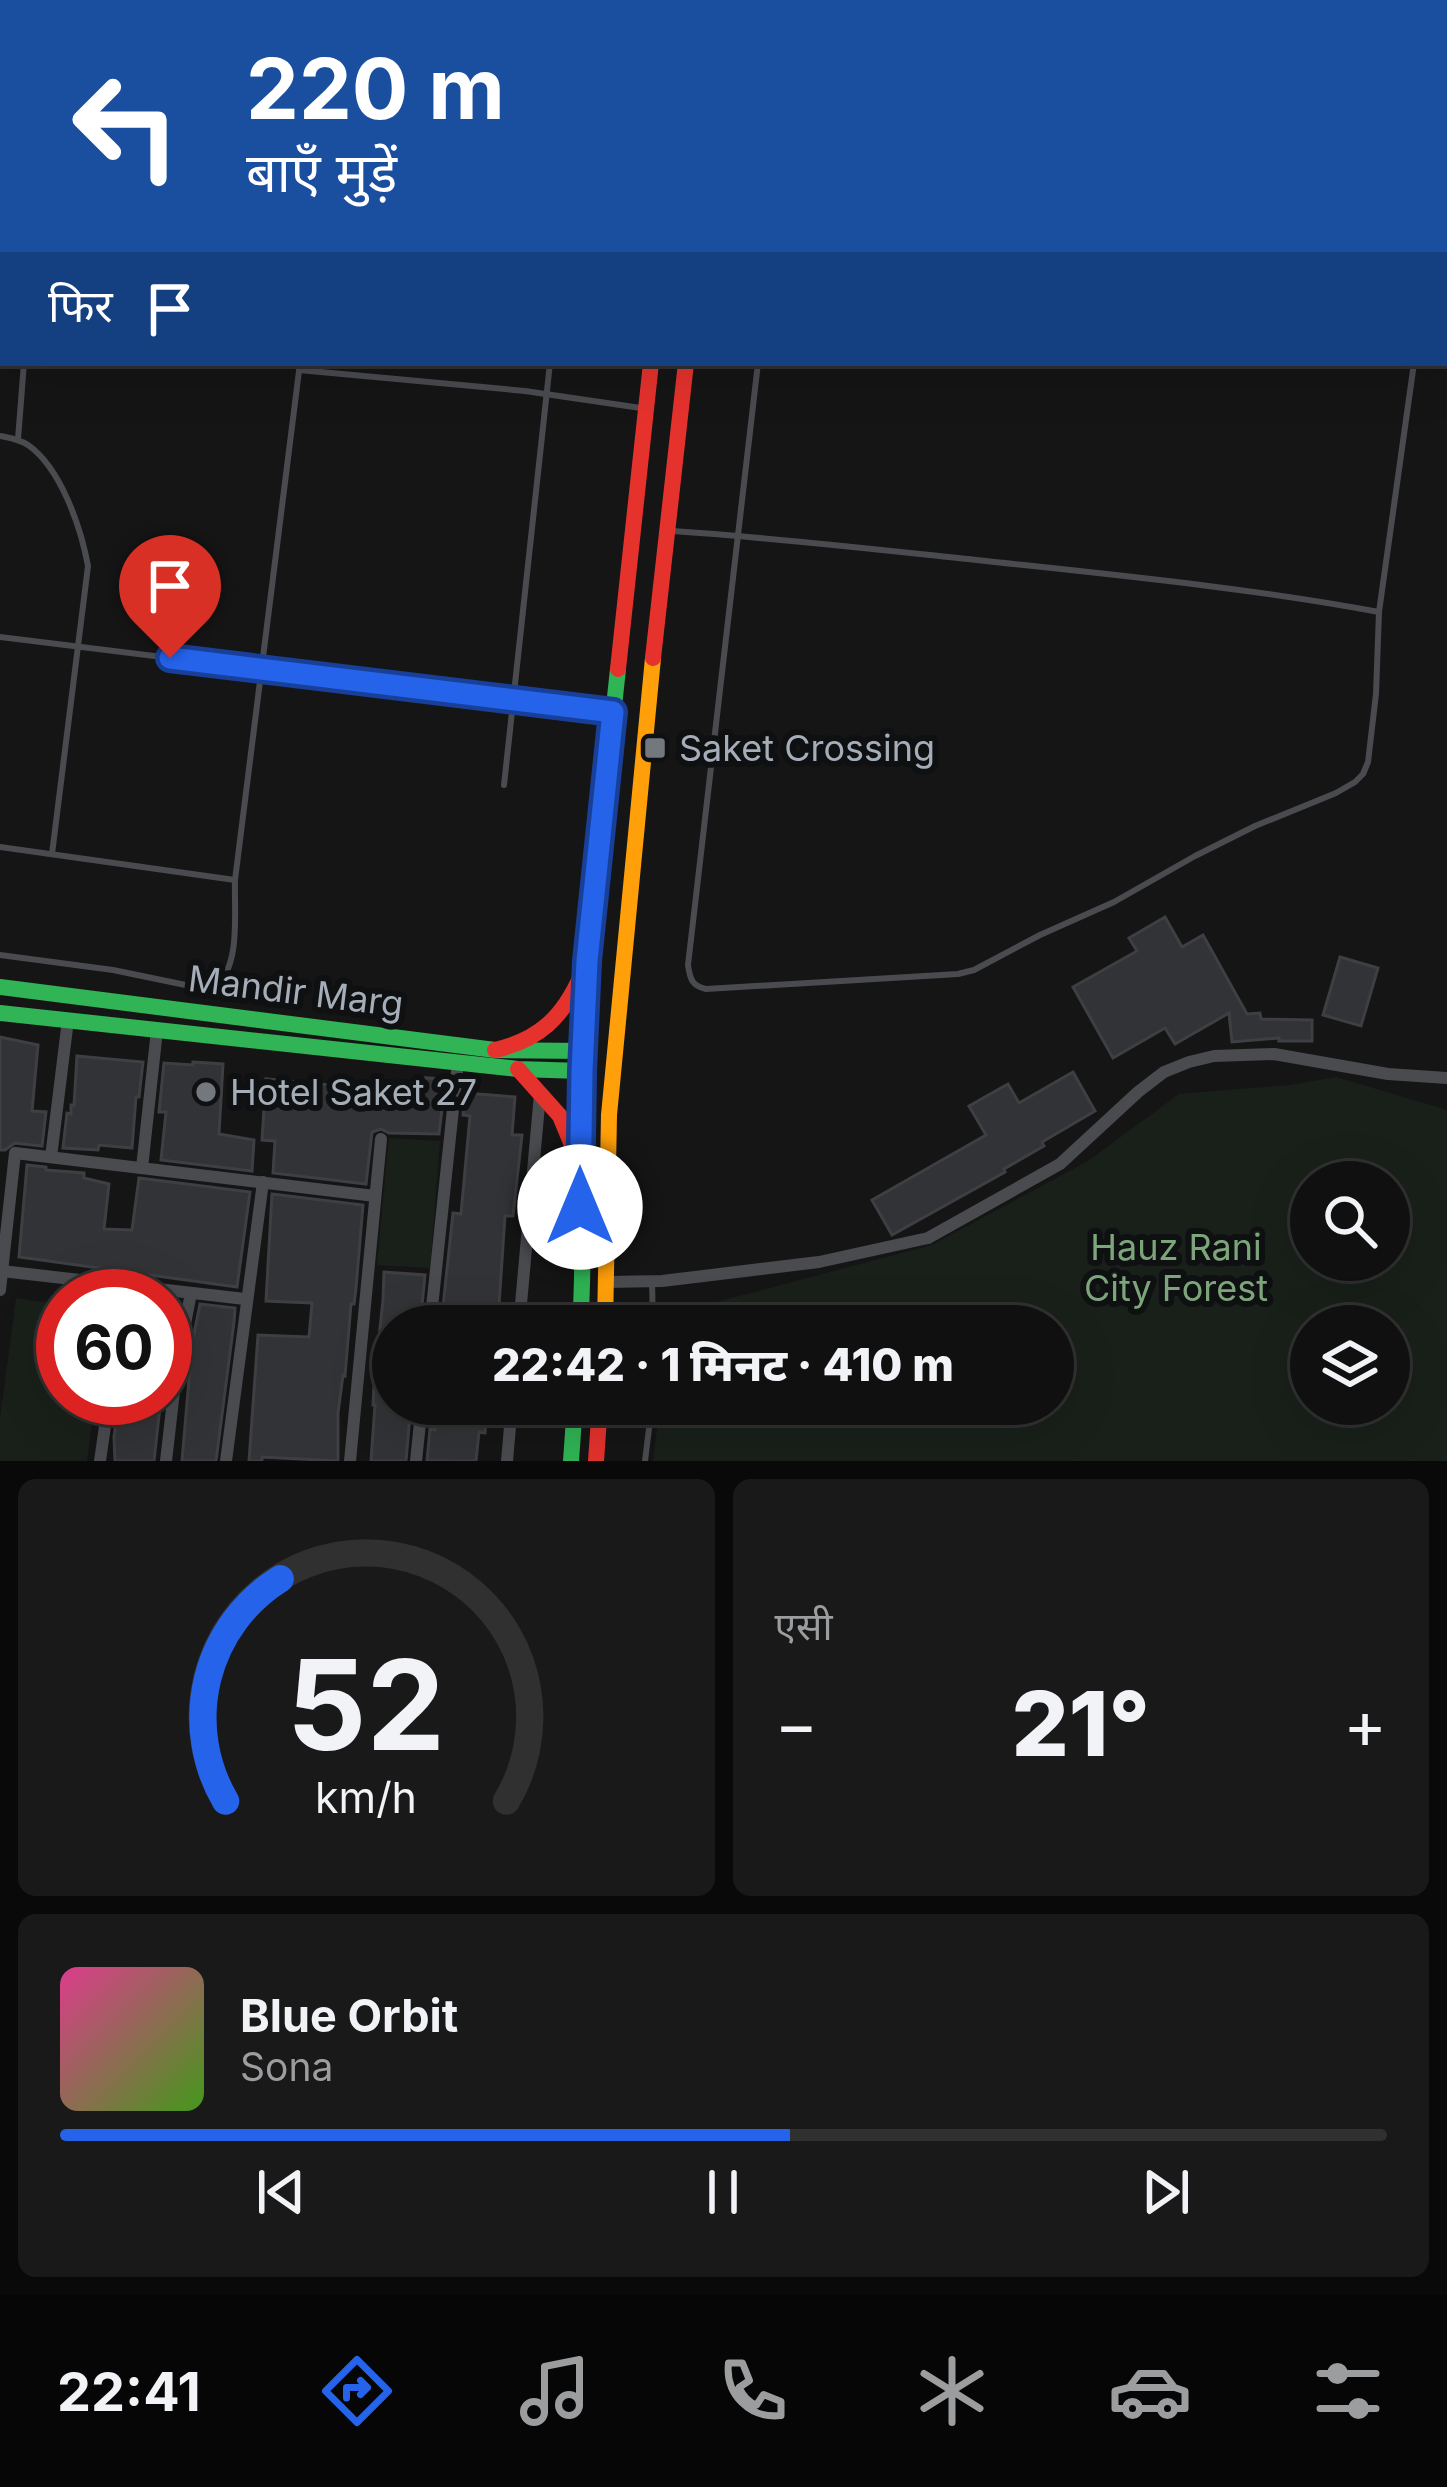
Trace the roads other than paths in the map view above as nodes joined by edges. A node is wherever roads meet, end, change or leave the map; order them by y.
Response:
1 (24, 366) edge
2 (299, 366) edge
3 (550, 366) edge
4 (651, 366) edge
5 (686, 366) edge
6 (758, 366) edge
7 (1414, 366) edge
8 (547, 394) junction
9 (646, 409) junction
10 (0, 436) edge
11 (18, 439) junction
12 (666, 530) junction
13 (739, 535) junction
14 (1379, 611) junction
15 (0, 637) edge
16 (80, 647) junction
17 (619, 665) junction
18 (651, 668) junction
19 (261, 669) junction
20 (514, 698) junction
21 (613, 712) junction
22 (504, 785) dead end
23 (0, 847) edge
24 (52, 854) junction
25 (236, 880) junction
26 (0, 955) edge
27 (587, 961) junction
28 (0, 987) edge
29 (0, 1012) edge
30 (68, 1020) junction
31 (157, 1030) junction
32 (495, 1049) junction
33 (583, 1061) junction
34 (458, 1062) junction
35 (518, 1069) junction
36 (1447, 1078) edge
37 (540, 1091) junction
38 (382, 1139) dead end
39 (0, 1150) edge
40 (15, 1153) junction
41 (51, 1157) junction
42 (580, 1166) junction
43 (142, 1168) junction
44 (262, 1183) junction
45 (376, 1196) junction
46 (2, 1271) edge
47 (36, 1276) edge
48 (652, 1281) junction
49 (607, 1282) junction
50 (0, 1290) edge
51 (192, 1293) edge
52 (245, 1299) junction
53 (432, 1305) edge
54 (521, 1305) edge
55 (581, 1305) edge
56 (606, 1305) edge
57 (653, 1305) edge
58 (105, 1425) edge
59 (170, 1425) edge
60 (420, 1425) edge
61 (510, 1425) edge
62 (574, 1425) edge
63 (599, 1425) edge
64 (649, 1425) edge
65 (100, 1461) edge
66 (166, 1461) edge
67 (226, 1461) edge
68 (350, 1461) edge
69 (416, 1461) edge
70 (507, 1461) edge
71 (571, 1461) edge
72 (596, 1461) edge
73 (645, 1461) edge

1 - 11 lane
2 - 8 lane
2 - 19 lane
3 - 8 lane
4 - 9 main road
5 - 12 main road
6 - 13 lane
7 - 14 lane
8 - 9 lane
8 - 20 lane
9 - 17 main road
10 - 11 lane
11 - 16 lane
12 - 13 lane
12 - 18 main road
13 - 14 lane
13 - 14 lane
15 - 16 lane
16 - 19 lane
16 - 24 lane
17 - 18 main road
17 - 21 main road
18 - 49 main road
19 - 20 lane
19 - 25 lane
20 - 21 lane
20 - 22 lane
21 - 27 main road
23 - 24 lane
24 - 25 lane
25 - 26 lane
27 - 32 main road
27 - 33 main road
28 - 32 main road, Mandir Marg
29 - 30 main road, Mandir Marg
30 - 31 main road, Mandir Marg
30 - 41 street
31 - 34 main road, Mandir Marg
31 - 43 street
32 - 33 main road, Mandir Marg
33 - 35 main road, Mandir Marg
33 - 42 main road
34 - 35 main road, Mandir Marg
34 - 53 street
35 - 37 main road
36 - 48 street
37 - 42 main road
37 - 54 street
38 - 45 street
39 - 40 street
40 - 41 street
40 - 46 street
41 - 43 street
42 - 55 main road
43 - 44 street
44 - 45 street
44 - 52 street
45 - 68 street
46 - 47 street
46 - 50 street
48 - 49 street
48 - 57 lane
49 - 56 main road
51 - 52 street
52 - 67 street
58 - 65 street
59 - 66 street
60 - 69 street
61 - 70 street
62 - 71 main road
63 - 72 main road
64 - 73 lane

